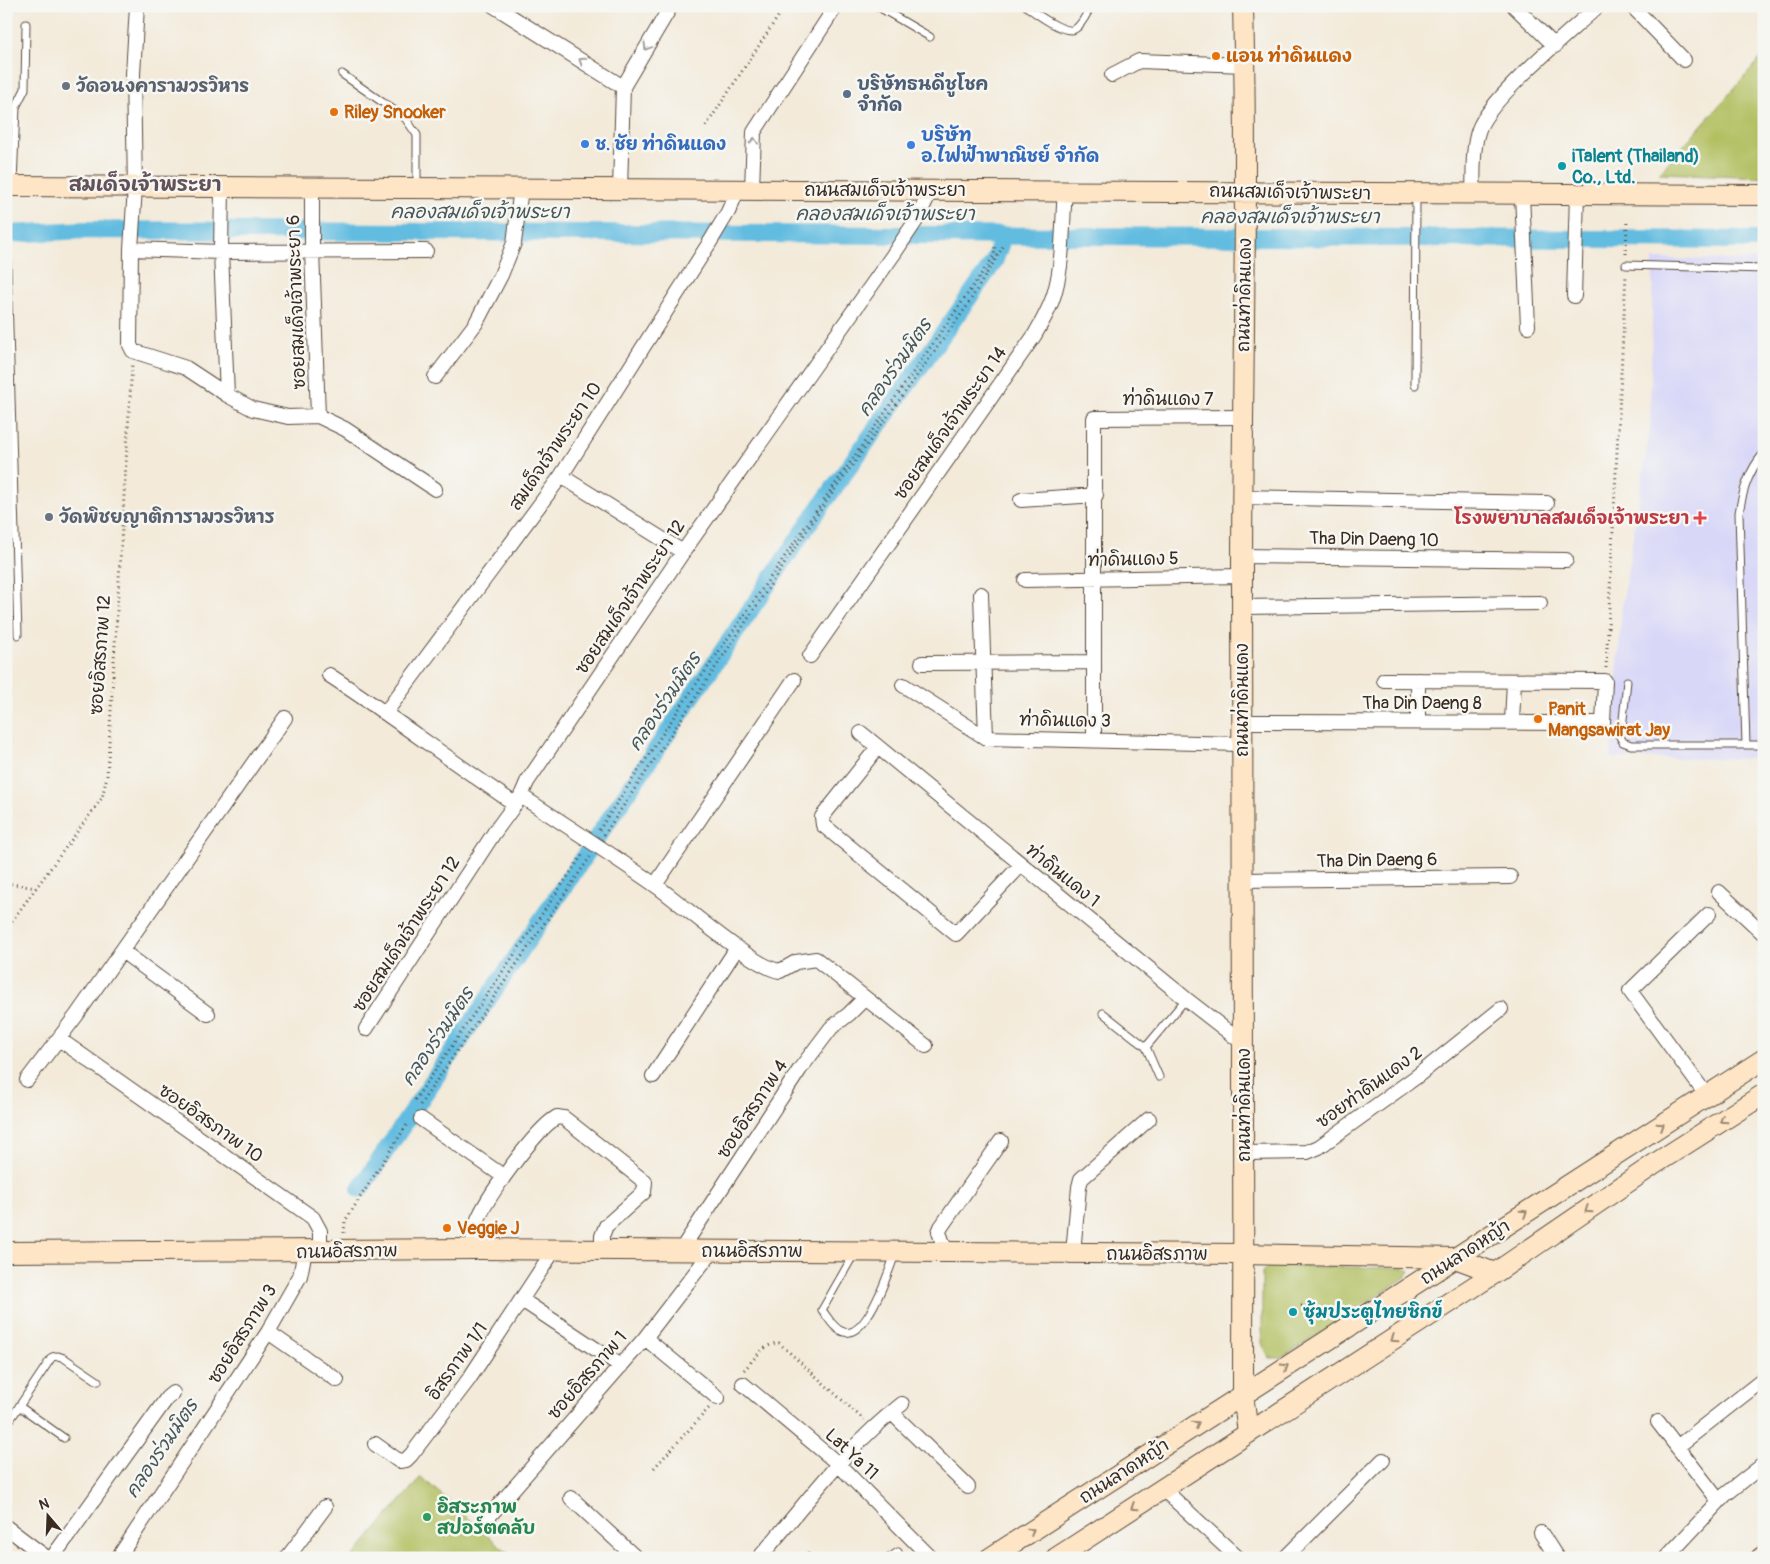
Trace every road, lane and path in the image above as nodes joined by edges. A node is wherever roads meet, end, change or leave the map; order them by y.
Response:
1 (137, 6) edge
2 (494, 6) edge
3 (671, 6) edge
4 (785, 6) edge
5 (836, 6) edge
6 (877, 6) edge
7 (1026, 6) edge
8 (1091, 6) edge
9 (1243, 6) edge
10 (1514, 6) edge
11 (1598, 6) edge
12 (1632, 6) edge
13 (26, 24) dead end
14 (930, 37) dead end
15 (1555, 46) junction
16 (1684, 60) dead end
17 (1245, 65) junction
18 (342, 74) dead end
19 (1112, 75) dead end
20 (623, 87) junction
21 (706, 126) dead end
22 (10, 186) edge
23 (135, 187) junction
24 (222, 187) junction
25 (312, 188) junction
26 (417, 188) junction
27 (522, 188) junction
28 (620, 189) junction
29 (745, 190) junction
30 (931, 190) junction
31 (1065, 191) junction
32 (1246, 192) junction
33 (1473, 193) junction
34 (1416, 194) junction
35 (1522, 194) junction
36 (1577, 194) junction
37 (1764, 195) edge
38 (1627, 220) dead end
39 (6, 228) edge
40 (131, 244) junction
41 (1004, 245) dead end
42 (222, 246) junction
43 (312, 246) junction
44 (995, 246) dead end
45 (426, 251) dead end
46 (7, 258) edge
47 (1626, 265) junction
48 (1764, 269) edge
49 (1574, 296) dead end
50 (1528, 326) dead end
51 (136, 353) junction
52 (435, 376) dead end
53 (1416, 385) dead end
54 (227, 395) junction
55 (318, 416) junction
56 (1242, 417) junction
57 (1764, 453) edge
58 (561, 476) junction
59 (435, 489) dead end
60 (1096, 495) junction
61 (1242, 497) junction
62 (1021, 500) dead end
63 (1546, 503) dead end
64 (683, 552) junction
65 (1242, 556) junction
66 (1566, 560) dead end
67 (1242, 576) junction
68 (1095, 578) junction
69 (1025, 580) dead end
70 (981, 594) dead end
71 (1540, 603) dead end
72 (1242, 607) junction
73 (18, 635) dead end
74 (810, 656) dead end
75 (984, 661) junction
76 (922, 662) dead end
77 (1094, 662) junction
78 (329, 675) dead end
79 (794, 680) dead end
80 (1384, 680) dead end
81 (1418, 680) junction
82 (1514, 681) junction
83 (1627, 681) dead end
84 (1605, 682) junction
85 (903, 685) dead end
86 (386, 712) junction
87 (285, 718) dead end
88 (1241, 722) junction
89 (1418, 722) junction
90 (1512, 722) junction
91 (861, 733) dead end
92 (986, 738) junction
93 (1094, 739) junction
94 (1241, 744) junction
95 (1746, 745) junction
96 (1764, 745) edge
97 (878, 747) junction
98 (518, 800) junction
99 (594, 845) junction
100 (1021, 864) junction
101 (1510, 877) dead end
102 (1244, 880) junction
103 (6, 883) edge
104 (655, 885) junction
105 (36, 888) junction
106 (1719, 892) dead end
107 (1709, 914) dead end
108 (6, 929) edge
109 (1764, 934) edge
110 (737, 948) junction
111 (122, 951) junction
112 (865, 998) junction
113 (1186, 999) junction
114 (1501, 1010) dead end
115 (1103, 1013) dead end
116 (208, 1014) dead end
117 (366, 1029) dead end
118 (59, 1039) junction
119 (1244, 1044) junction
120 (926, 1046) dead end
121 (1146, 1047) junction
122 (1764, 1059) edge
123 (653, 1076) dead end
124 (1159, 1077) dead end
125 (27, 1080) dead end
126 (1764, 1094) edge
127 (1707, 1096) junction
128 (415, 1100) dead end
129 (416, 1117) junction
130 (1148, 1119) dead end
131 (1001, 1140) dead end
132 (1243, 1153) junction
133 (503, 1176) junction
134 (474, 1249) junction
135 (554, 1250) junction
136 (602, 1250) junction
137 (681, 1250) junction
138 (312, 1251) junction
139 (343, 1251) junction
140 (712, 1251) junction
141 (6, 1252) edge
142 (855, 1252) junction
143 (896, 1252) junction
144 (946, 1252) junction
145 (1073, 1253) junction
146 (1243, 1254) junction
147 (1455, 1258) junction
148 (1495, 1273) junction
149 (522, 1300) junction
150 (1300, 1306) dead end
151 (1329, 1319) dead end
152 (268, 1332) junction
153 (645, 1338) junction
154 (620, 1366) junction
155 (1764, 1378) edge
156 (337, 1380) dead end
157 (98, 1381) dead end
158 (743, 1384) dead end
159 (173, 1393) dead end
160 (1243, 1394) junction
161 (718, 1398) dead end
162 (19, 1406) junction
163 (1658, 1422) dead end
164 (6, 1426) edge
165 (1248, 1433) junction
166 (64, 1438) dead end
167 (375, 1444) dead end
168 (1677, 1447) junction
169 (1383, 1460) dead end
170 (837, 1463) junction
171 (1764, 1464) edge
172 (968, 1486) dead end
173 (1162, 1489) junction
174 (571, 1498) dead end
175 (1719, 1501) junction
176 (325, 1507) dead end
177 (485, 1520) dead end
178 (6, 1527) edge
179 (1541, 1533) dead end
180 (898, 1552) dead end
181 (1076, 1552) edge
182 (47, 1558) edge
183 (52, 1558) edge
184 (118, 1558) edge
185 (287, 1558) edge
186 (636, 1558) edge
187 (759, 1558) edge
188 (889, 1558) edge
189 (931, 1558) edge
190 (990, 1558) edge
191 (1056, 1558) edge
192 (1238, 1558) edge
193 (1285, 1558) edge
194 (1557, 1558) edge
195 (1666, 1558) edge

1 - 23 street
20 -> 2 street
3 -> 20 street
4 - 21 path
29 -> 5 street
6 - 14 lane
7 - 8 lane
9 - 17 main road, ถนนท่าดินแดง
10 - 15 street
11 - 15 street
12 - 16 street
13 - 22 lane
15 - 33 street
17 - 19 street
17 - 32 main road, ถนนท่าดินแดง
18 - 26 lane
20 - 28 street
22 - 23 main road, ถนนสมเด็จเจ้าพระยา
23 - 24 main road, ถนนสมเด็จเจ้าพระยา
23 - 40 street
24 - 25 main road, ถนนสมเด็จเจ้าพระยา
24 - 42 street
25 - 26 main road, ถนนสมเด็จเจ้าพระยา
25 - 43 street, ซอยสมเด็จเจ้าพระยา 6
26 - 27 main road, ถนนสมเด็จเจ้าพระยา
27 - 28 main road, ถนนสมเด็จเจ้าพระยา
27 - 52 street
28 - 29 main road, ถนนสมเด็จเจ้าพระยา
29 - 30 main road, ถนนสมเด็จเจ้าพระยา
29 - 58 street, สมเด็จเจ้าพระยา 10
30 - 31 main road, ถนนสมเด็จเจ้าพระยา
30 - 64 street, ซอยสมเด็จเจ้าพระยา 12
31 - 32 main road, ถนนสมเด็จเจ้าพระยา
31 - 74 street, ซอยสมเด็จเจ้าพระยา 14
32 - 34 main road, ถนนสมเด็จเจ้าพระยา
32 - 56 main road, ถนนท่าดินแดง
33 - 34 main road, ถนนสมเด็จเจ้าพระยา
33 - 35 main road, ถนนสมเด็จเจ้าพระยา
34 - 53 lane
35 - 36 main road, ถนนสมเด็จเจ้าพระยา
35 - 50 street
36 - 37 main road, ถนนสมเด็จเจ้าพระยา
36 - 49 street
38 - 47 path
39 - 46 lane
40 - 42 street
40 - 51 street
41 - 99 path
42 - 43 street
42 - 54 street
43 - 45 street
43 - 55 street, ซอยสมเด็จเจ้าพระยา 6
44 - 99 path
46 - 73 lane
47 - 48 lane
47 - 84 path
51 - 54 street
51 - 105 path, ซอยอิสรภาพ 12
54 - 55 street
55 - 59 street
56 - 60 street, ท่าดินแดง 7
56 - 61 main road, ถนนท่าดินแดง
57 - 95 lane
58 - 64 street
58 - 86 street, สมเด็จเจ้าพระยา 10
60 - 62 street
60 - 68 street
61 - 63 street
61 - 65 main road, ถนนท่าดินแดง
64 - 98 street, ซอยสมเด็จเจ้าพระยา 12
65 - 66 street, Tha Din Daeng 10
65 - 67 main road, ถนนท่าดินแดง
67 - 68 street, ท่าดินแดง 5
67 - 72 main road, ถนนท่าดินแดง
68 - 69 street, ท่าดินแดง 5
68 - 77 street
70 - 75 street
71 - 72 street
72 - 88 main road, ถนนท่าดินแดง
75 - 76 street
75 - 77 street
75 - 92 street
77 - 93 street
78 - 86 street
79 - 104 street
80 - 81 street
81 - 82 street
81 - 89 street
82 - 84 street
82 - 90 street
83 - 95 lane
84 - 90 street, Tha Din Daeng 8
85 - 92 street
86 - 98 street
87 - 111 street
88 - 89 street, Tha Din Daeng 8
88 - 94 main road, ถนนท่าดินแดง
89 - 90 street, Tha Din Daeng 8
91 - 97 street, ท่าดินแดง 1
92 - 93 street, ท่าดินแดง 3
93 - 94 street, ท่าดินแดง 3
94 - 102 main road, ถนนท่าดินแดง
95 - 96 lane
97 - 100 street, ท่าดินแดง 1
97 - 100 street
98 - 99 street
98 - 117 street, ซอยสมเด็จเจ้าพระยา 12
99 - 104 street
99 - 128 path
99 - 129 path
100 - 113 street, ท่าดินแดง 1
101 - 102 street, Tha Din Daeng 6
102 - 119 main road, ถนนท่าดินแดง
103 - 105 path
104 - 110 street
105 - 108 path, ซอยอิสรภาพ 12
106 - 109 street
107 - 127 street
110 - 112 street
110 - 123 street
111 - 116 street
111 - 118 street
112 - 120 street
112 - 137 street, ซอยอิสรภาพ 4
113 - 119 street, ท่าดินแดง 1
113 - 121 lane
114 - 132 street, ซอยท่าดินแดง 2
115 - 121 lane
118 - 125 street
118 - 138 street, ซอยอิสรภาพ 10
119 - 132 main road, ถนนท่าดินแดง
121 - 124 lane
122 - 127 main road, ถนนลาดหญ้า
126 -> 148 main road, ถนนลาดหญ้า
147 -> 127 main road, ถนนลาดหญ้า
129 - 133 street
129 - 139 path
130 - 145 street
131 - 144 street
132 - 146 main road, ถนนท่าดินแดง
133 - 134 street
133 - 136 street
134 - 135 main road, ถนนอิสรภาพ
134 - 139 main road, ถนนอิสรภาพ
135 - 136 main road, ถนนอิสรภาพ
135 - 149 street, อิสรภาพ 1/1
136 - 137 main road, ถนนอิสรภาพ
137 - 140 main road, ถนนอิสรภาพ
138 - 139 main road, ถนนอิสรภาพ
138 - 141 main road, ถนนอิสรภาพ
138 - 152 street, ซอยอิสรภาพ 3
140 - 142 main road, ถนนอิสรภาพ
140 - 153 street, ซอยอิสรภาพ 1
142 - 143 main road, ถนนอิสรภาพ
142 - 143 lane
143 - 144 main road, ถนนอิสรภาพ
144 - 145 main road, ถนนอิสรภาพ
145 - 146 main road, ถนนอิสรภาพ
146 - 147 main road, ถนนอิสรภาพ
146 - 160 main road, ถนนท่าดินแดง
147 - 148 main road, ถนนอิสรภาพ
160 -> 147 main road, ถนนลาดหญ้า
148 -> 165 main road, ถนนลาดหญ้า
149 - 154 street
149 - 167 street, อิสรภาพ 1/1
150 - 151 path
152 - 156 street
152 - 184 street, ซอยอิสรภาพ 3
153 - 154 street, ซอยอิสรภาพ 1
153 - 161 street
154 - 177 street, ซอยอิสรภาพ 1
155 - 168 street
157 - 162 lane
158 - 170 street, Lat Ya 11
159 - 183 street
160 - 165 main road, ถนนท่าดินแดง
190 -> 160 main road, ถนนลาดหญ้า
162 - 164 lane
162 - 166 lane
163 - 168 street
165 - 173 main road, ถนนลาดหญ้า
168 - 175 street
169 - 193 street
170 - 172 street
170 - 187 street
170 - 189 street, Lat Ya 11
171 - 175 street
173 -> 181 main road, ถนนลาดหญ้า
173 - 192 street
174 - 186 street
175 - 195 street
176 - 185 street
178 - 182 street
179 - 194 street
180 - 188 lane
181 - 191 main road, ถนนลาดหญ้า

